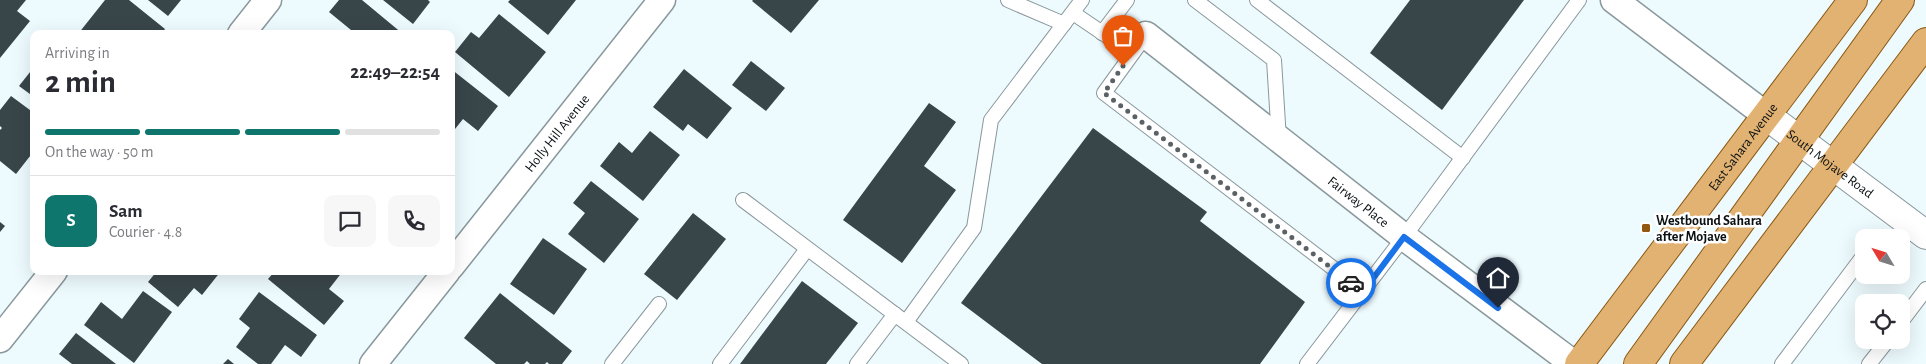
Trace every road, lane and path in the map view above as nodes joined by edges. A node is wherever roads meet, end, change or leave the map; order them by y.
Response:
1 (268, 0) edge
2 (662, 0) edge
3 (1008, 0) edge
4 (1082, 0) edge
5 (1127, 0) edge
6 (1195, 0) edge
7 (1258, 0) edge
8 (1579, 0) edge
9 (1614, 0) edge
10 (1854, 0) edge
11 (1900, 0) edge
12 (1068, 18) junction
13 (244, 30) edge
14 (1102, 33) junction
15 (1926, 42) edge
16 (1139, 44) junction
17 (1767, 116) junction
18 (1798, 139) junction
19 (1279, 140) junction
20 (1463, 158) junction
21 (1834, 166) junction
22 (743, 200) dead end
23 (1926, 235) edge
24 (1404, 237) junction
25 (808, 249) junction
26 (455, 261) edge
27 (1855, 267) edge
28 (51, 275) edge
29 (444, 275) edge
30 (1926, 289) edge
31 (1363, 292) junction
32 (659, 304) dead end
33 (1910, 310) edge
34 (900, 318) junction
35 (0, 339) edge
36 (1881, 349) edge
37 (373, 364) edge
38 (612, 364) edge
39 (720, 364) edge
40 (857, 364) edge
41 (961, 364) edge
42 (1307, 364) edge
43 (1574, 364) edge
44 (1579, 364) edge
45 (1638, 364) edge
46 (1684, 364) edge
47 (1782, 364) edge
48 (1870, 364) edge

1 - 13 street
2 - 26 street, Holly Hill Avenue
3 - 12 lane
4 - 12 lane
5 - 14 lane
6 - 19 lane
7 - 20 lane
8 - 20 lane
9 - 17 street, South Mojave Road
10 - 17 main road, East Sahara Avenue
11 - 18 main road
12 - 14 lane
12 - 34 lane
14 - 16 lane
15 - 21 main road
16 - 19 street, Fairway Place
16 - 31 lane
17 - 18 street, South Mojave Road
17 - 44 main road, East Sahara Avenue
18 - 21 street, South Mojave Road
18 - 45 main road
19 - 24 street, Fairway Place
20 - 24 lane
21 - 23 street, South Mojave Road
21 - 46 main road
22 - 25 lane
24 - 31 lane
24 - 43 street, Fairway Place
25 - 34 lane
25 - 39 lane
27 - 47 lane
28 - 35 street
29 - 37 street
30 - 33 lane
31 - 42 lane
32 - 38 lane
34 - 40 lane
34 - 41 lane
36 - 48 lane

